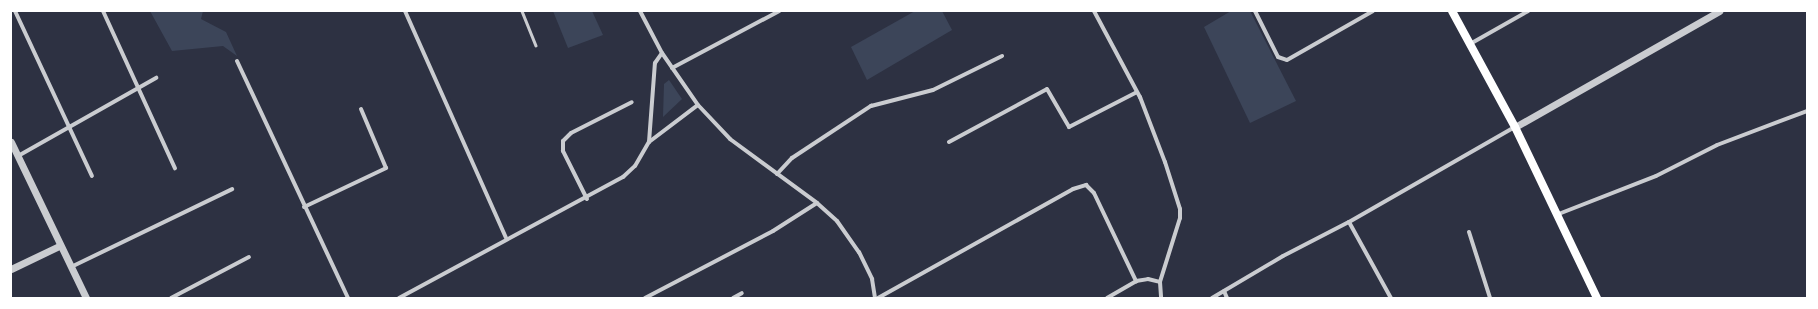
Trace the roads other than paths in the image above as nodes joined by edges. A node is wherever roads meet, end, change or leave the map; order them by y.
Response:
1 (15, 11) edge
2 (103, 11) edge
3 (405, 11) edge
4 (522, 11) edge
5 (640, 11) edge
6 (779, 11) edge
7 (1094, 11) edge
8 (1255, 11) edge
9 (1373, 11) edge
10 (1452, 11) edge
11 (1528, 11) edge
12 (1719, 11) edge
13 (1470, 44) junction
14 (536, 45) dead end
15 (662, 53) junction
16 (1002, 56) dead end
17 (237, 61) dead end
18 (672, 68) junction
19 (156, 78) dead end
20 (139, 88) junction
21 (1137, 92) junction
22 (632, 102) dead end
23 (698, 105) junction
24 (361, 110) dead end
25 (1807, 112) edge
26 (70, 126) junction
27 (1515, 127) junction
28 (11, 142) edge
29 (649, 142) junction
30 (949, 142) dead end
31 (18, 156) junction
32 (175, 168) dead end
33 (777, 174) junction
34 (92, 176) dead end
35 (232, 189) dead end
36 (587, 198) junction
37 (817, 203) junction
38 (304, 207) junction
39 (1556, 215) junction
40 (1349, 222) junction
41 (1468, 232) dead end
42 (506, 238) junction
43 (59, 246) junction
44 (249, 257) dead end
45 (71, 268) junction
46 (11, 269) edge
47 (1136, 281) junction
48 (1160, 282) junction
49 (1224, 291) junction
50 (742, 293) dead end
51 (86, 298) edge
52 (171, 298) edge
53 (348, 298) edge
54 (399, 298) edge
55 (645, 298) edge
56 (733, 298) edge
57 (876, 298) edge
58 (1107, 298) edge
59 (1161, 298) edge
60 (1212, 298) edge
61 (1227, 298) edge
62 (1391, 298) edge
63 (1490, 298) edge
64 (1597, 298) edge

1 - 26 street
2 - 20 street
3 - 42 street
4 - 14 lane
5 - 15 street
6 - 18 street
7 - 21 street
8 - 9 street
10 - 13 main road
11 - 13 street
12 - 27 street
13 - 27 main road
15 - 18 street
15 - 29 street
16 - 33 street
17 - 38 street
18 - 23 street
19 - 20 street
20 - 26 street
20 - 32 street
21 - 30 street
21 - 48 street
22 - 36 street
23 - 29 street
23 - 33 street
24 - 38 street
25 - 39 street
26 - 31 street
26 - 34 street
27 - 39 main road
27 - 40 street
28 - 31 street
29 - 36 street
31 - 43 street
33 - 37 street
35 - 45 street
36 - 42 street
37 - 55 street
37 - 57 street
38 - 53 street
39 - 64 main road
40 - 49 street
40 - 62 street
41 - 63 street
42 - 54 street
43 - 45 street
43 - 46 street
44 - 52 street
45 - 51 street
47 - 48 street
47 - 57 street
47 - 58 street
48 - 59 street
49 - 60 street
49 - 61 street
50 - 56 street

